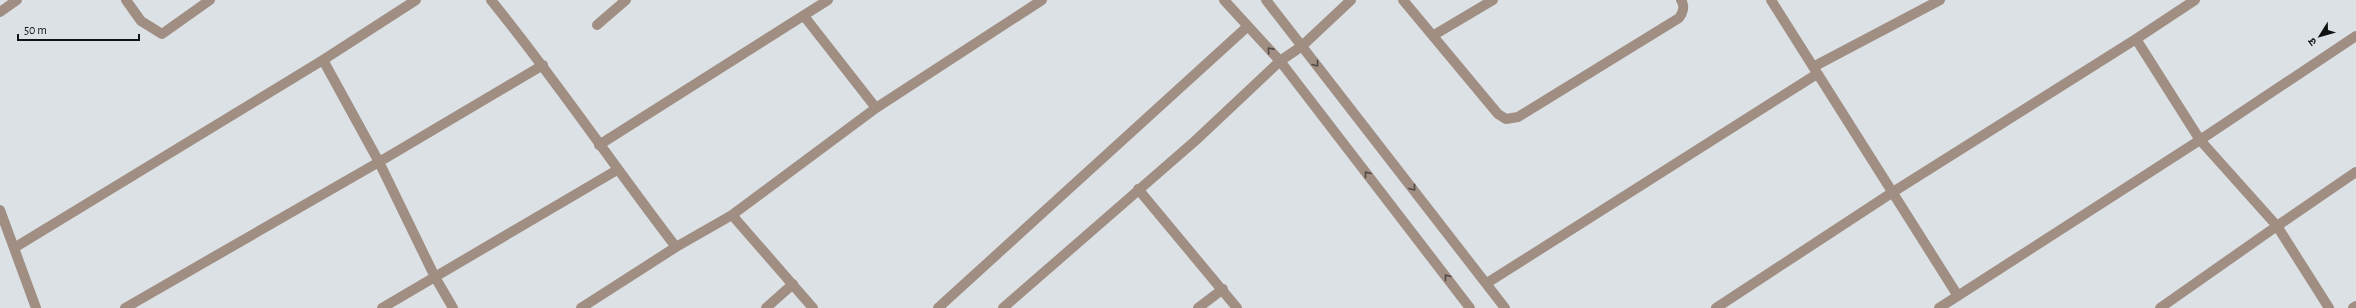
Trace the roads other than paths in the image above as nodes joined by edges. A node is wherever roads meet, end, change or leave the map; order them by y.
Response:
1 (17, 0) edge
2 (126, 0) edge
3 (210, 0) edge
4 (416, 0) edge
5 (492, 0) edge
6 (626, 0) edge
7 (828, 0) edge
8 (1042, 0) edge
9 (1224, 0) edge
10 (1266, 0) edge
11 (1351, 0) edge
12 (1404, 0) edge
13 (1493, 0) edge
14 (1681, 0) edge
15 (1771, 0) edge
16 (1940, 0) edge
17 (2195, 0) edge
18 (0, 12) edge
19 (804, 16) junction
20 (597, 25) dead end
21 (1248, 26) junction
22 (1434, 35) junction
23 (2356, 36) edge
24 (2136, 39) junction
25 (1302, 46) junction
26 (323, 60) junction
27 (1280, 61) junction
28 (543, 65) junction
29 (1815, 70) junction
30 (876, 108) junction
31 (2200, 140) junction
32 (599, 145) junction
33 (379, 162) junction
34 (617, 170) junction
35 (2356, 172) edge
36 (1138, 189) junction
37 (1893, 192) junction
38 (1, 213) edge
39 (732, 215) junction
40 (2277, 226) junction
41 (676, 247) junction
42 (14, 248) junction
43 (435, 277) junction
44 (1488, 283) junction
45 (792, 284) junction
46 (1223, 289) junction
47 (1958, 296) junction
48 (2356, 306) edge
49 (36, 308) edge
50 (125, 308) edge
51 (382, 308) edge
52 (453, 308) edge
53 (581, 308) edge
54 (766, 308) edge
55 (813, 308) edge
56 (938, 308) edge
57 (1003, 308) edge
58 (1198, 308) edge
59 (1237, 308) edge
60 (1470, 308) edge
61 (1505, 308) edge
62 (1716, 308) edge
63 (1939, 308) edge
64 (2160, 308) edge
65 (2329, 308) edge
66 (2353, 308) edge

1 - 18 street
2 - 3 street
4 - 26 street
5 - 28 street
6 - 20 street
7 - 19 street
8 - 30 street
9 - 21 street
10 - 25 street
11 - 25 street
12 - 22 street
13 - 22 street
14 - 22 street
15 - 29 street
16 - 29 street
17 - 24 street
19 - 30 street
19 - 32 street
27 -> 21 street
21 - 56 street
23 - 31 street
24 - 31 street
24 - 37 street
25 - 27 street
25 -> 44 street
26 - 33 street
26 - 42 street
27 - 36 street
60 -> 27 street
28 - 32 street
28 - 33 street
29 - 37 street
29 - 44 street
30 - 39 street
31 - 40 street
31 - 47 street
32 - 34 street
33 - 43 street
33 - 50 street
34 - 41 street
34 - 43 street
35 - 40 street
36 - 46 street
36 - 57 street
37 - 47 street
37 - 62 street
38 - 42 street
39 - 41 street
39 - 45 street
40 - 64 street
40 - 65 street
41 - 53 street
42 - 49 street
43 - 51 street
43 - 52 street
44 - 61 street
45 - 54 street
45 - 55 street
46 - 58 street
46 - 59 street
47 - 63 street
48 - 66 street

